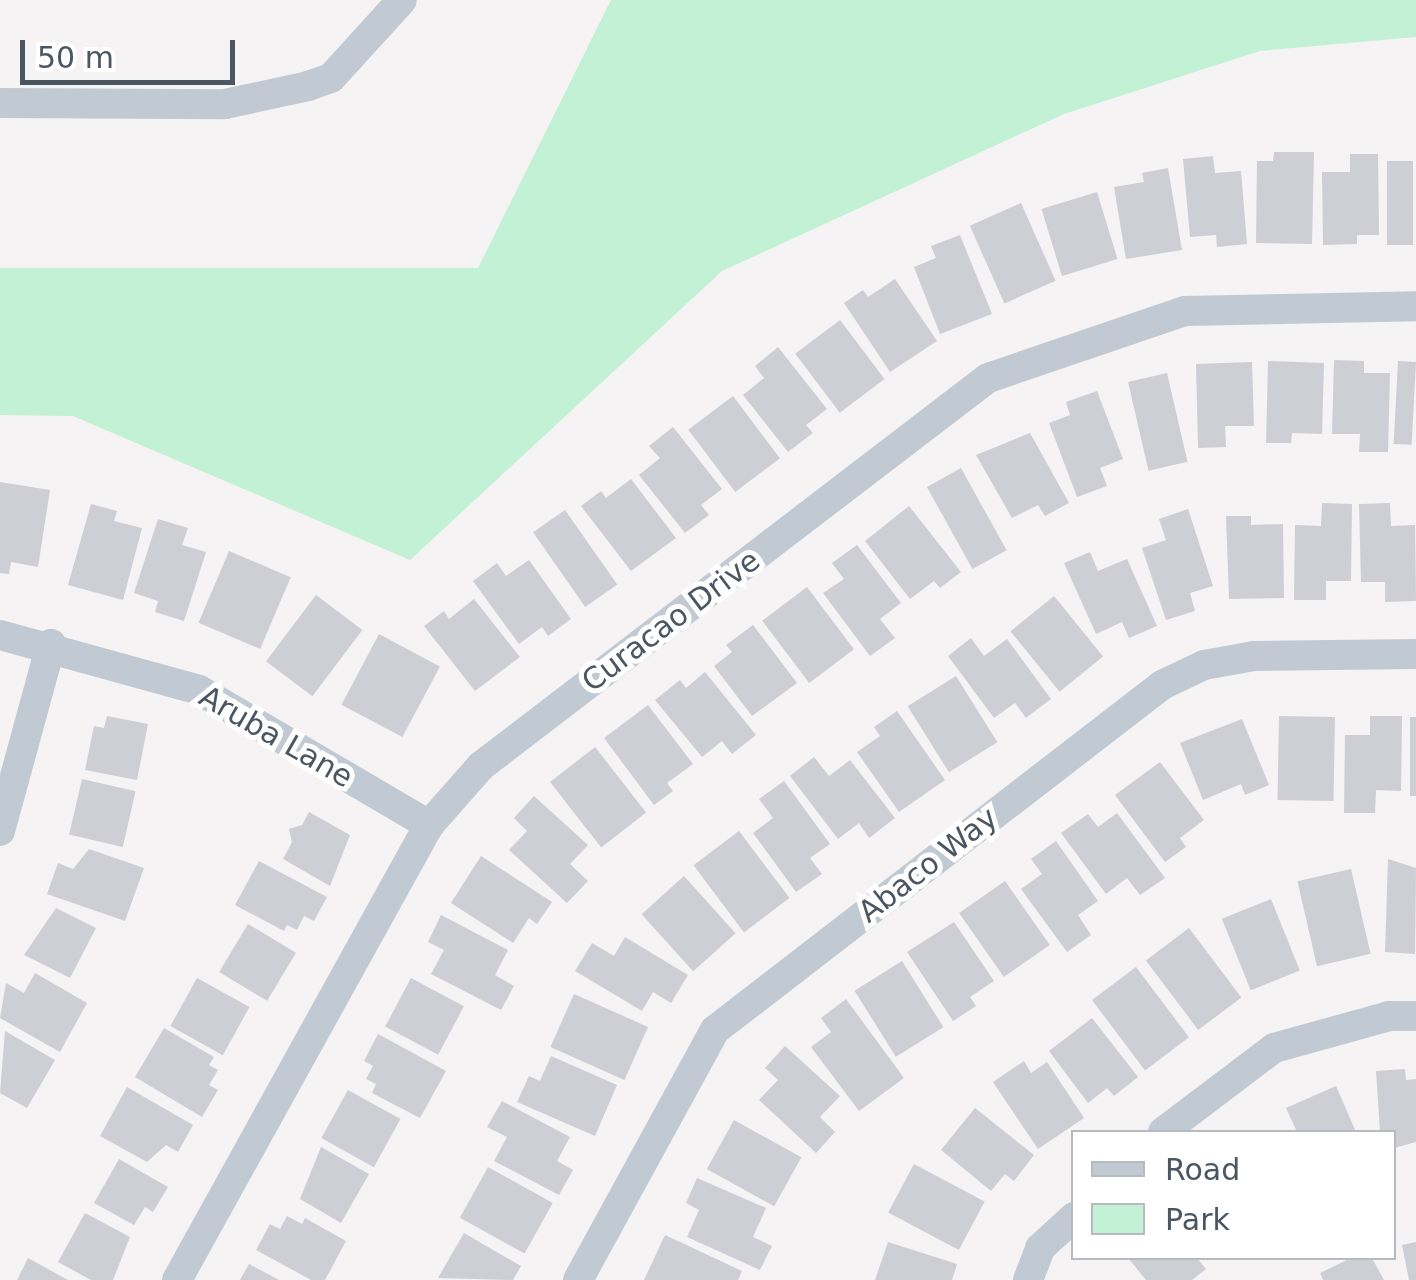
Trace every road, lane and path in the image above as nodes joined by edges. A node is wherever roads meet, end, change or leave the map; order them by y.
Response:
1 (402, 0) edge
2 (0, 103) edge
3 (1416, 306) edge
4 (0, 635) edge
5 (51, 644) junction
6 (1416, 654) edge
7 (429, 824) junction
8 (0, 831) edge
9 (1416, 1016) edge
10 (1166, 1130) edge
11 (1071, 1220) edge
12 (178, 1280) edge
13 (578, 1280) edge
14 (1028, 1280) edge

1 - 2 street
3 - 7 street, Curacao Drive
4 - 5 street, Aruba Lane
5 - 7 street, Aruba Lane
5 - 8 street
6 - 13 street, Abaco Way
7 - 12 street, Curacao Drive
9 - 10 street
11 - 14 street

